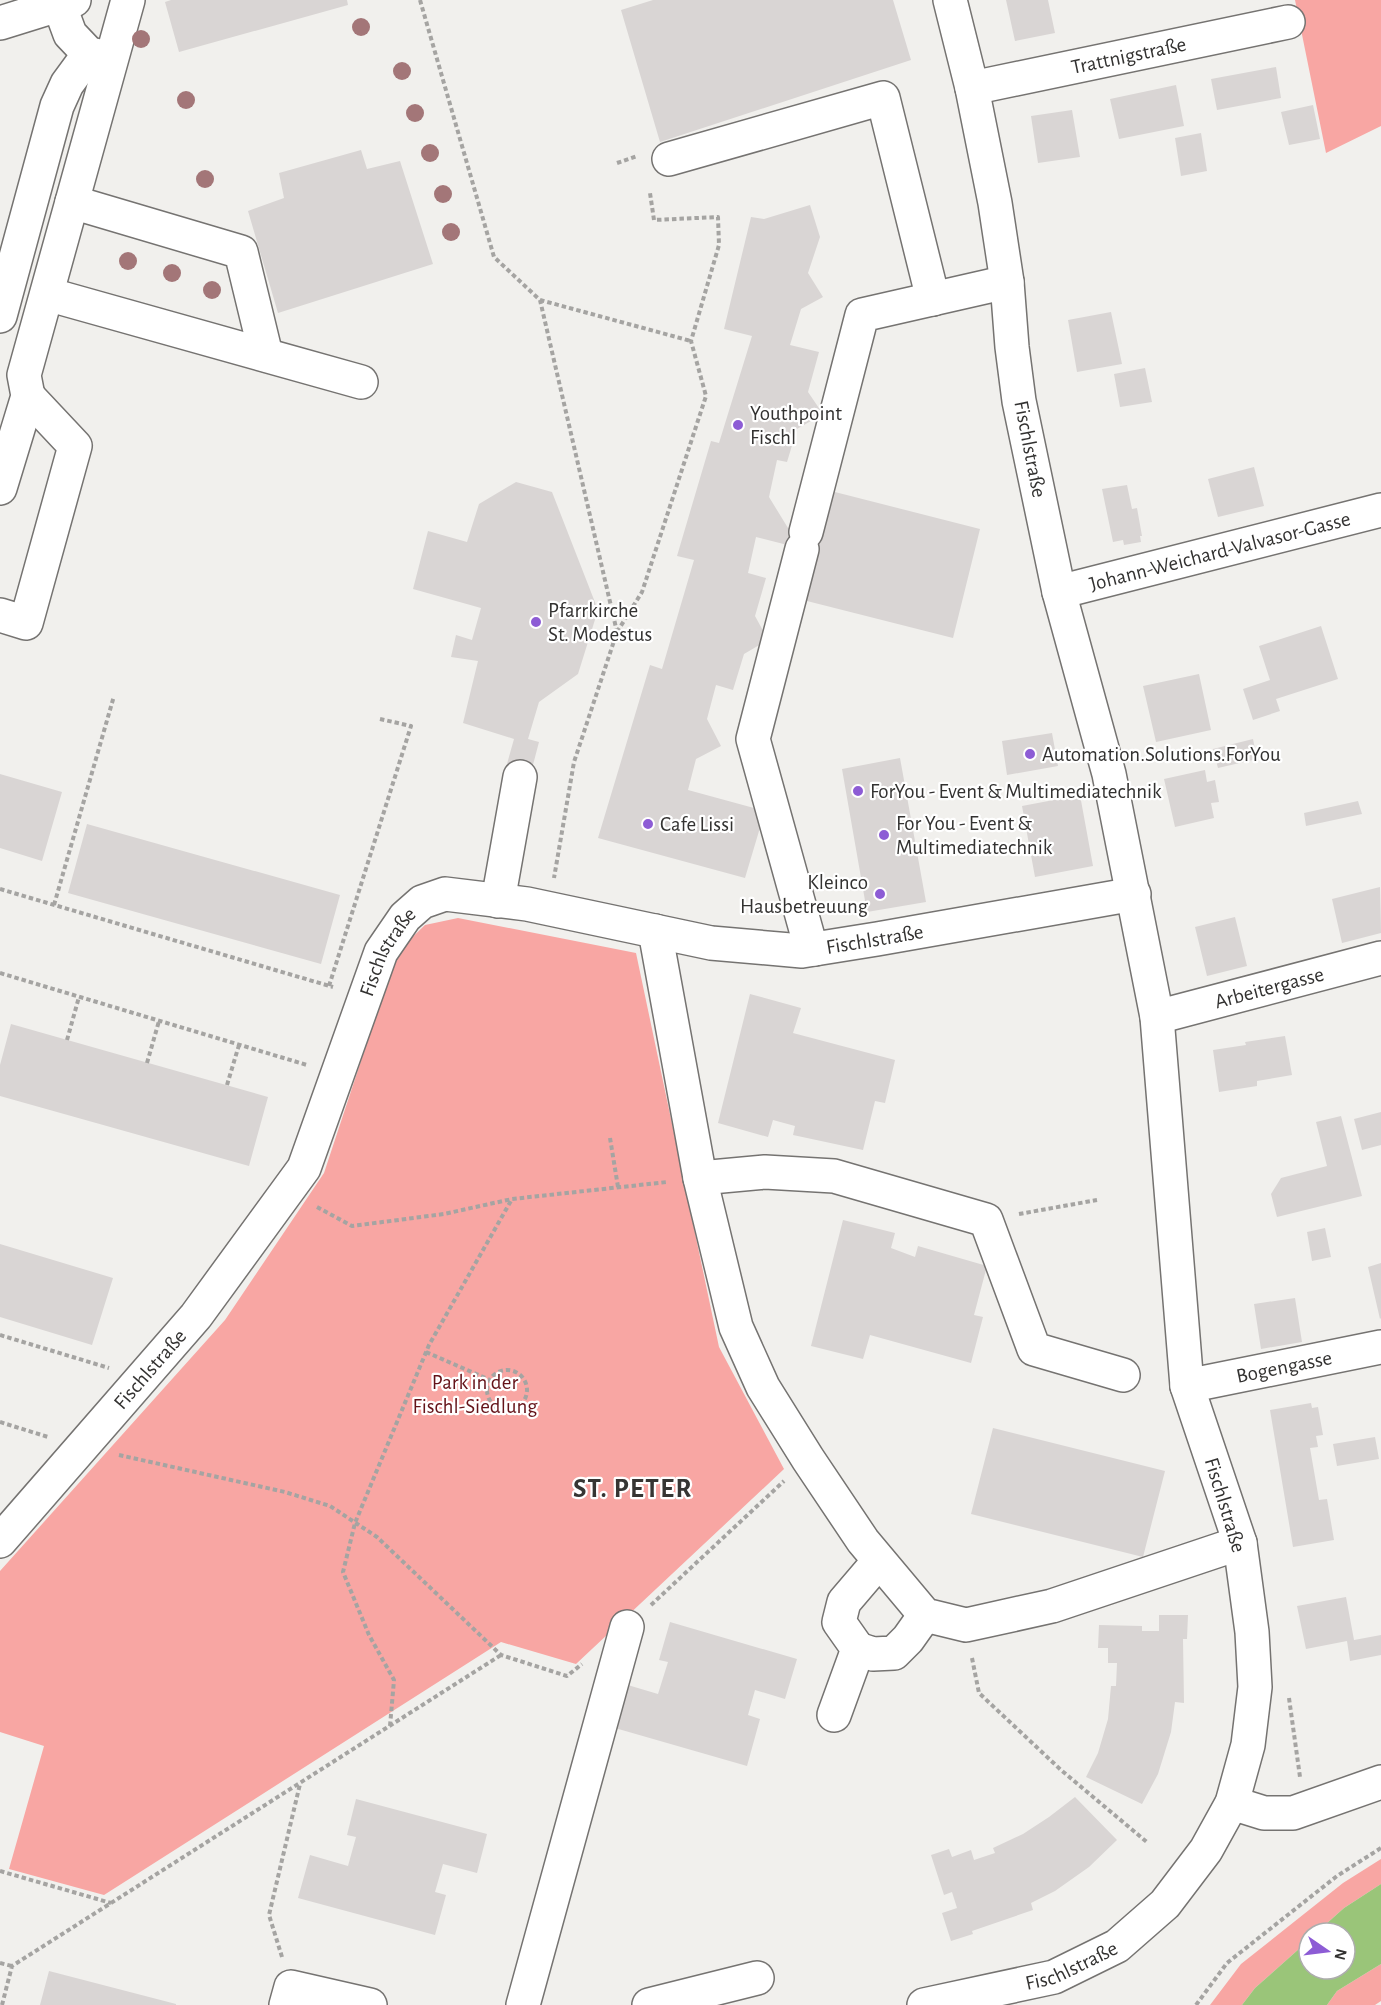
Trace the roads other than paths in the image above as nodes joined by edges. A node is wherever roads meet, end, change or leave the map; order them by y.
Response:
1 (128, 0) edge
2 (950, 0) edge
3 (67, 2) edge
4 (1288, 22) dead end
5 (0, 23) edge
6 (100, 56) junction
7 (972, 88) junction
8 (669, 159) dead end
9 (72, 202) junction
10 (1007, 282) junction
11 (47, 294) junction
12 (933, 299) junction
13 (0, 316) edge
14 (266, 355) junction
15 (361, 382) dead end
16 (28, 396) junction
17 (0, 488) edge
18 (1381, 510) edge
19 (1059, 592) junction
20 (0, 615) edge
21 (520, 777) dead end
22 (1134, 894) junction
23 (498, 901) junction
24 (655, 931) junction
25 (815, 949) junction
26 (1381, 958) edge
27 (1157, 1017) junction
28 (700, 1178) junction
29 (1381, 1347) edge
30 (1123, 1375) dead end
31 (1187, 1386) junction
32 (0, 1541) edge
33 (1240, 1543) junction
34 (879, 1561) junction
35 (925, 1615) junction
36 (627, 1627) road end
37 (858, 1649) junction
38 (834, 1716) dead end
39 (1381, 1782) edge
40 (1232, 1803) junction
41 (757, 1978) dead end
42 (288, 1996) edge
43 (370, 2005) edge
44 (523, 2005) edge
45 (649, 2005) edge
46 (924, 2005) edge

1 - 6 street
2 - 7 street, Fischlstraße
3 - 5 street
3 - 6 street
4 - 7 street, Trattnigstraße
6 - 9 street
6 - 13 street
7 - 10 street, Fischlstraße
8 - 12 street
9 - 11 street
9 - 14 street
10 - 12 street
10 - 19 street, Fischlstraße
11 - 14 street
11 - 16 street
12 - 25 street
14 - 15 street
16 - 17 street
16 - 20 street
18 - 19 street, Johann-Weichard-Valvasor-Gasse
19 - 22 street, Fischlstraße
21 - 23 street
22 - 25 street, Fischlstraße
22 - 27 street, Fischlstraße
23 - 24 street, Fischlstraße
23 - 32 street, Fischlstraße
24 - 25 street, Fischlstraße
24 - 28 street
26 - 27 street, Arbeitergasse
27 - 31 street, Fischlstraße
28 - 30 street
28 - 34 street
29 - 31 street, Bogengasse
31 - 33 street, Fischlstraße
33 - 35 street
33 - 40 street, Fischlstraße
34 - 35 street
34 - 37 street
35 - 37 street
36 - 44 street
37 - 38 street
39 - 40 street
40 - 46 street, Fischlstraße
41 - 45 street
42 - 43 street

